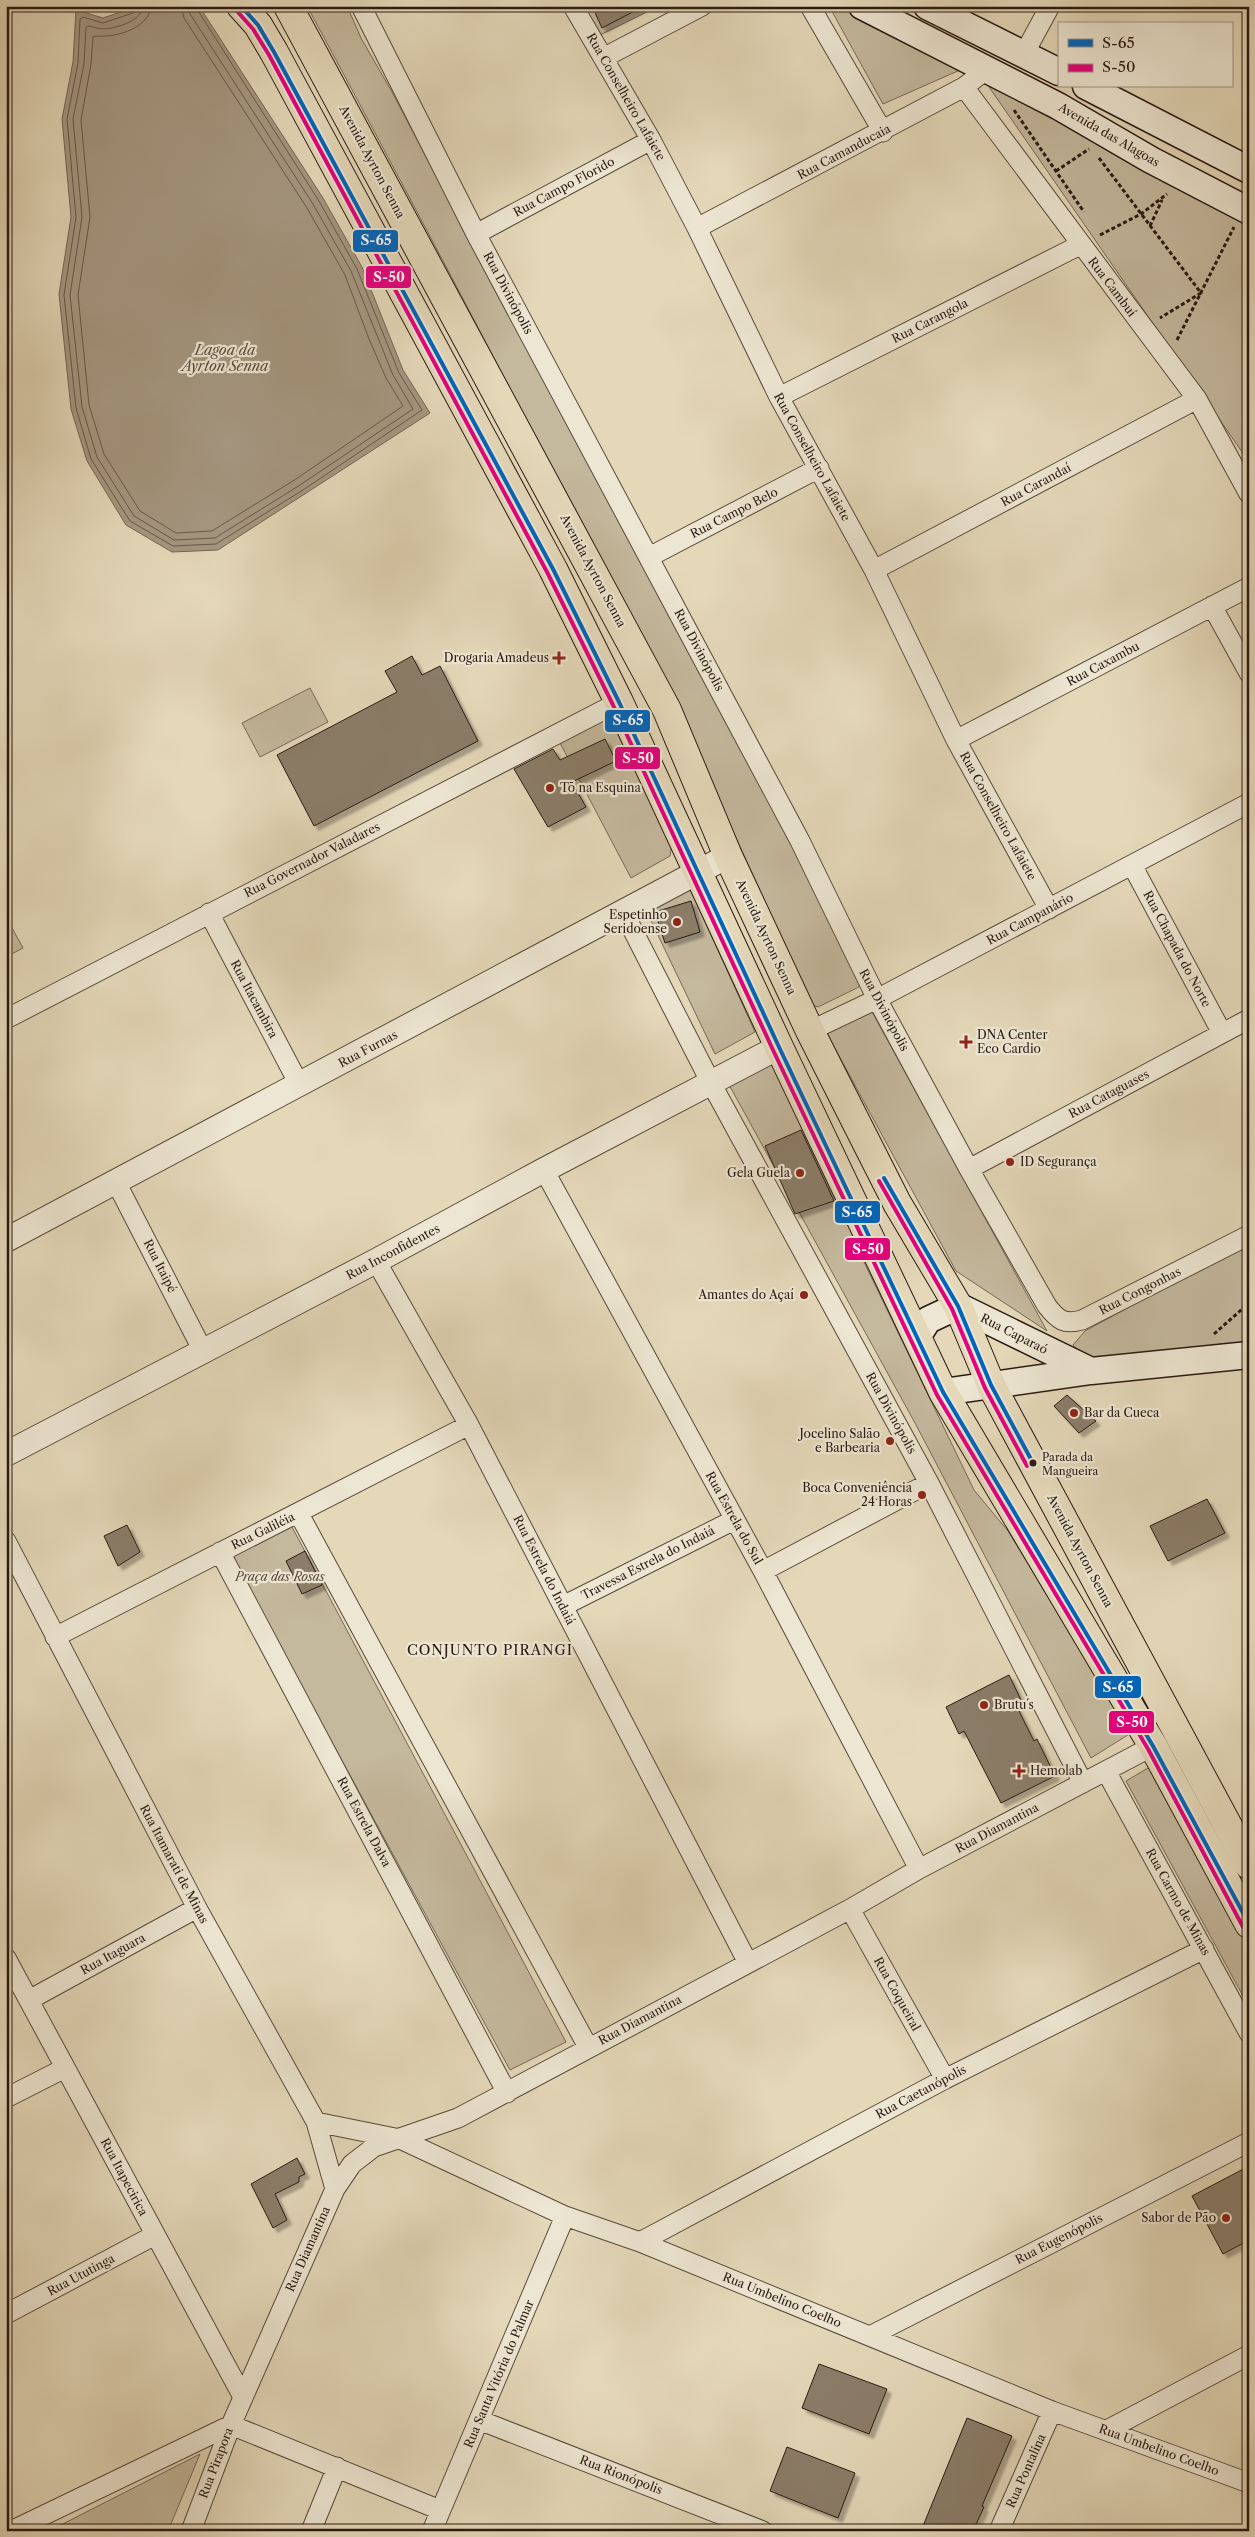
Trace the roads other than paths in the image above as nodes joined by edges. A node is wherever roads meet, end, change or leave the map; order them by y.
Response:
1 (241, 6) edge
2 (288, 6) edge
3 (361, 6) edge
4 (573, 6) edge
5 (702, 6) edge
6 (810, 6) edge
7 (862, 6) edge
8 (927, 6) edge
9 (1050, 6) edge
10 (1024, 54) junction
11 (605, 58) junction
12 (986, 70) junction
13 (1058, 71) edge
14 (964, 87) junction
15 (1090, 88) edge
16 (883, 132) junction
17 (651, 140) junction
18 (1249, 170) edge
19 (1242, 219) edge
20 (697, 228) junction
21 (476, 234) junction
22 (1080, 244) junction
23 (779, 397) junction
24 (1197, 399) junction
25 (819, 468) junction
26 (1249, 494) edge
27 (649, 557) junction
28 (874, 570) junction
29 (1249, 587) edge
30 (1212, 606) junction
31 (1249, 673) edge
32 (619, 702) junction
33 (956, 740) junction
34 (1249, 803) edge
35 (728, 856) junction
36 (1132, 865) junction
37 (698, 872) junction
38 (1049, 909) junction
39 (209, 913) junction
40 (624, 913) junction
41 (877, 999) junction
42 (6, 1019) edge
43 (1249, 1019) edge
44 (810, 1031) junction
45 (1222, 1033) junction
46 (779, 1048) junction
47 (711, 1083) junction
48 (300, 1086) junction
49 (969, 1169) junction
50 (544, 1170) junction
51 (116, 1182) junction
52 (1249, 1235) edge
53 (6, 1240) edge
54 (376, 1261) junction
55 (1040, 1293) joint
56 (958, 1306) junction
57 (917, 1337) junction
58 (203, 1351) junction
59 (1249, 1356) edge
60 (1091, 1371) junction
61 (991, 1385) junction
62 (944, 1392) junction
63 (469, 1425) junction
64 (6, 1454) edge
65 (928, 1483) junction
66 (299, 1514) junction
67 (734, 1520) junction
68 (6, 1541) edge
69 (220, 1552) junction
70 (762, 1571) junction
71 (563, 1606) junction
72 (55, 1637) junction
73 (1153, 1746) junction
74 (1106, 1771) junction
75 (1083, 1783) junction
76 (1249, 1865) edge
77 (919, 1869) junction
78 (197, 1908) junction
79 (850, 1909) junction
80 (1249, 1924) edge
81 (1204, 1949) junction
82 (6, 1958) edge
83 (748, 1963) junction
84 (29, 2000) junction
85 (1249, 2033) edge
86 (588, 2047) junction
87 (65, 2068) junction
88 (945, 2079) junction
89 (507, 2093) junction
90 (6, 2098) edge
91 (316, 2122) junction
92 (400, 2139) junction
93 (1249, 2142) edge
94 (335, 2188) junction
95 (565, 2216) junction
96 (155, 2236) junction
97 (640, 2242) junction
98 (6, 2314) edge
99 (870, 2336) junction
100 (1249, 2355) edge
101 (243, 2397) junction
102 (1052, 2411) junction
103 (479, 2420) junction
104 (231, 2425) junction
105 (1107, 2430) junction
106 (337, 2467) junction
107 (1249, 2483) edge
108 (440, 2510) junction
109 (11, 2531) edge
110 (191, 2531) edge
111 (311, 2531) edge
112 (432, 2531) edge
113 (762, 2531) edge
114 (999, 2531) edge

1 - 32 main road
2 - 35 main road, Avenida Ayrton Senna
3 - 21 street, Rua Divinópolis
4 - 11 street, Rua Conselheiro Lafaiete
5 - 11 street
6 - 16 street
7 - 12 main road, Avenida das Alagoas
8 - 10 main road
9 - 10 street
10 - 13 main road
11 - 17 street, Rua Conselheiro Lafaiete
12 - 14 street, Rua Camanducaia
12 - 19 main road, Avenida das Alagoas
14 - 16 street, Rua Camanducaia
14 - 22 street, Rua Cambuí
15 - 18 main road
16 - 20 street, Rua Camanducaia
17 - 20 street, Rua Conselheiro Lafaiete
17 - 21 street, Rua Campo Florido
20 - 23 street, Rua Conselheiro Lafaiete
21 - 27 street, Rua Divinópolis
22 - 23 street, Rua Carangola
22 - 24 street, Rua Cambuí
23 - 25 street, Rua Conselheiro Lafaiete
24 - 26 street, Rua Cambuí
24 - 28 street, Rua Carandaí
25 - 27 street, Rua Campo Belo
25 - 28 street, Rua Conselheiro Lafaiete
27 - 41 street, Rua Divinópolis
28 - 33 street, Rua Conselheiro Lafaiete
29 - 30 street, Rua Caxambu
30 - 31 street
30 - 33 street, Rua Caxambu
32 - 37 main road
32 - 39 street, Rua Governador Valadares
33 - 38 street, Rua Conselheiro Lafaiete
34 - 36 street, Rua Campanário
35 - 37 street, Rua Furnas
35 - 44 main road, Avenida Ayrton Senna
36 - 38 street, Rua Campanário
36 - 45 street, Rua Chapada do Norte
37 - 40 street, Rua Furnas
37 - 46 main road
38 - 41 street, Rua Campanário
39 - 42 street, Rua Governador Valadares
39 - 48 street, Rua Itacambira
40 - 47 street, Rua Divinópolis
40 - 48 street, Rua Furnas
41 - 44 street, Rua Campanário
41 - 49 street, Rua Divinópolis
43 - 45 street, Rua Cataguases
44 - 56 main road, Avenida Ayrton Senna
45 - 49 street, Rua Cataguases
46 - 47 street, Rua Inconfidentes
46 - 57 main road
47 - 50 street, Rua Inconfidentes
47 - 65 street, Rua Divinópolis
48 - 51 street, Rua Furnas
49 - 55 street, Rua Divinópolis
50 - 54 street, Rua Inconfidentes
50 - 67 street, Rua Estrela do Sul
51 - 53 street, Rua Furnas
51 - 58 street, Rua Itaipé
52 - 55 street, Rua Congonhas
54 - 58 street, Rua Inconfidentes
54 - 63 street, Rua Estrela do Indaiá
56 - 57 main road
56 - 60 main road, Rua Caparaó
56 - 61 main road, Avenida Ayrton Senna
57 - 62 main road
58 - 64 street, Rua Inconfidentes
59 - 60 main road
60 - 61 main road
61 - 62 main road
61 - 76 main road, Avenida Ayrton Senna
62 - 73 main road
63 - 66 street, Rua Galiléia
63 - 71 street, Rua Estrela do Indaiá
65 - 70 street
65 - 75 street, Rua Divinópolis
66 - 69 street, Rua Galiléia
66 - 86 street
67 - 70 street, Rua Estrela do Sul
67 - 71 street, Travessa Estrela do Indaiá
68 - 72 street, Rua Itamarati de Minas
69 - 72 street, Rua Galiléia
69 - 89 street, Rua Estrela Dalva
70 - 77 street, Rua Estrela do Sul
71 - 83 street, Rua Estrela do Indaiá
72 - 78 street, Rua Itamarati de Minas
73 - 74 street, Rua Diamantina
73 - 80 main road
74 - 75 street, Rua Diamantina
74 - 81 street, Rua Carmo de Minas
75 - 77 street, Rua Diamantina
77 - 79 street, Rua Diamantina
78 - 84 street, Rua Itaguara
78 - 91 street, Rua Itamarati de Minas
79 - 83 street, Rua Diamantina
79 - 88 street, Rua Coqueiral
81 - 85 street, Rua Carmo de Minas
81 - 88 street, Rua Caetanópolis
82 - 84 street, Rua Itapecirica
83 - 86 street, Rua Diamantina
84 - 87 street, Rua Itapecirica
86 - 89 street, Rua Diamantina
87 - 90 street
87 - 96 street, Rua Itapecirica
88 - 97 street, Rua Caetanópolis
89 - 92 street, Rua Diamantina
91 - 92 street, Rua Umbelino Coelho
91 - 94 street, Rua Itamarati de Minas
92 - 94 street, Rua Diamantina
92 - 95 street, Rua Umbelino Coelho
93 - 99 street, Rua Eugenópolis
94 - 101 street, Rua Diamantina
95 - 97 street, Rua Umbelino Coelho
95 - 103 street, Rua Santa Vitória do Palmar
96 - 98 street, Rua Ututinga
96 - 101 street, Rua Itapecirica
97 - 99 street, Rua Umbelino Coelho
99 - 102 street, Rua Umbelino Coelho
100 - 105 street
101 - 104 street, Rua Pirapora
102 - 105 street, Rua Umbelino Coelho
102 - 114 street, Rua Pontalina
103 - 108 street, Rua Santa Vitória do Palmar
103 - 113 street, Rua Rionópolis
104 - 106 street
104 - 109 street
104 - 110 street, Rua Pirapora
105 - 107 street, Rua Umbelino Coelho
106 - 108 street
106 - 111 street
108 - 112 street, Rua Santa Vitória do Palmar

